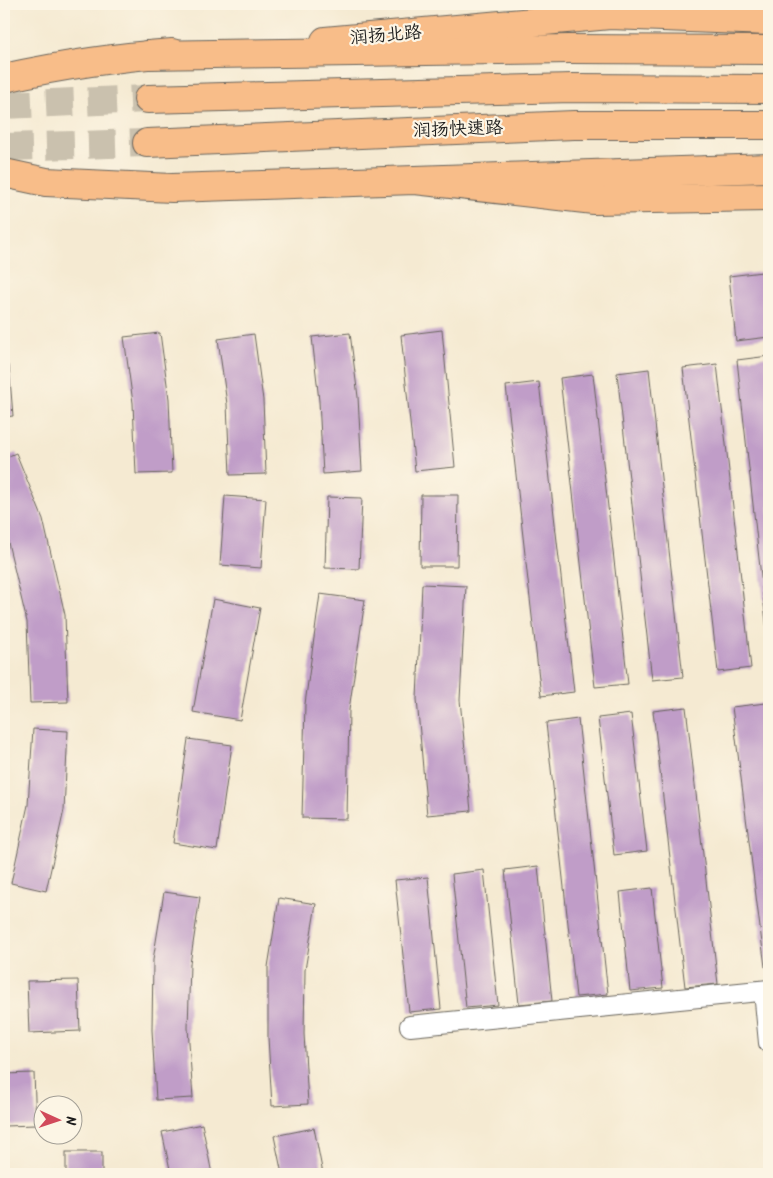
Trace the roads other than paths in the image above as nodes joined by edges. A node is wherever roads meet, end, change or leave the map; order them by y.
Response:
1 (769, 21) edge
2 (769, 50) edge
3 (147, 55) junction
4 (4, 78) edge
5 (769, 90) edge
6 (148, 99) tunnel mouth
7 (769, 125) edge
8 (147, 143) tunnel mouth
9 (769, 168) edge
10 (4, 173) edge
11 (416, 180) junction
12 (769, 198) edge
13 (766, 990) edge
14 (410, 1026) dead end
15 (769, 1042) edge

1 - 3 main road, 润扬北路
2 - 3 main road
3 - 4 main road, 润扬北路
5 - 6 main road
7 - 8 main road, 润扬快速路
9 - 11 main road
10 - 11 main road
11 - 12 main road
13 - 14 street
13 - 15 street

